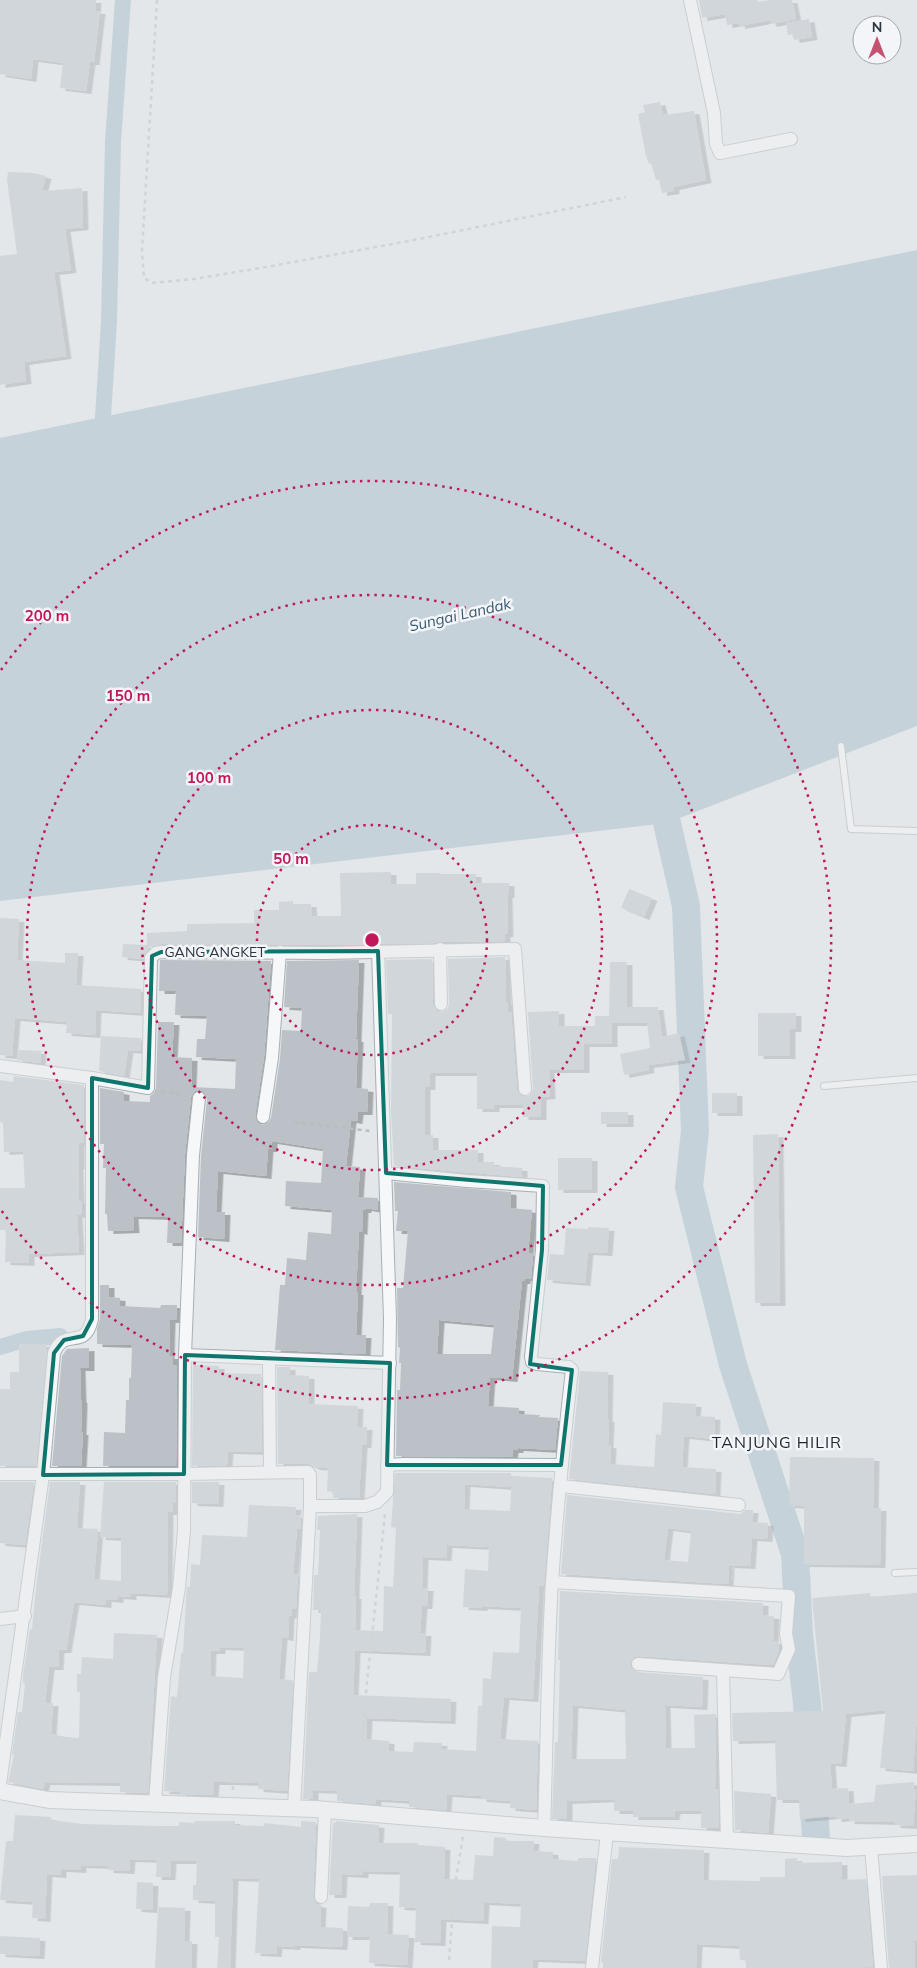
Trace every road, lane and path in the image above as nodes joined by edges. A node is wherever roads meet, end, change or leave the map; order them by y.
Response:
1 (157, 0) edge
2 (690, 0) edge
3 (791, 140) dead end
4 (626, 197) dead end
5 (841, 746) dead end
6 (917, 831) edge
7 (440, 949) junction
8 (378, 951) junction
9 (280, 952) junction
10 (441, 1004) dead end
11 (0, 1066) edge
12 (92, 1078) junction
13 (917, 1078) edge
14 (824, 1086) dead end
15 (148, 1088) junction
16 (524, 1089) dead end
17 (200, 1098) joint
18 (263, 1118) dead end
19 (294, 1122) dead end
20 (384, 1133) junction
21 (386, 1173) junction
22 (185, 1355) junction
23 (269, 1358) junction
24 (390, 1363) junction
25 (561, 1465) junction
26 (388, 1466) junction
27 (270, 1472) junction
28 (0, 1474) edge
29 (184, 1474) junction
30 (43, 1475) junction
31 (561, 1486) junction
32 (387, 1492) junction
33 (739, 1505) joint
34 (310, 1506) junction
35 (917, 1572) edge
36 (895, 1573) dead end
37 (552, 1582) junction
38 (732, 1592) junction
39 (24, 1616) junction
40 (0, 1619) edge
41 (638, 1664) dead end
42 (723, 1670) junction
43 (162, 1694) junction
44 (0, 1784) edge
45 (0, 1791) edge
46 (156, 1803) junction
47 (233, 1805) junction
48 (294, 1808) junction
49 (325, 1810) junction
50 (360, 1813) junction
51 (465, 1822) junction
52 (544, 1828) junction
53 (607, 1833) junction
54 (727, 1841) junction
55 (917, 1844) edge
56 (871, 1846) junction
57 (322, 1897) dead end
58 (449, 1960) dead end
59 (592, 1968) edge
60 (881, 1968) edge

1 - 4 path
2 - 3 street
5 - 6 lane
7 - 8 street, GANG ANGKET
7 - 10 street
7 - 16 street, GANG ANGKET
8 - 9 street, GANG ANGKET
8 - 20 street
9 - 15 street, GANG ANGKET
9 - 18 street
11 - 12 street
12 - 15 street
12 - 30 street
13 - 14 lane
15 - 17 path
17 - 22 street
19 - 20 path
20 - 21 street
21 - 24 street
21 - 25 street
22 - 23 street
22 - 29 street
23 - 24 street
23 - 27 street
24 - 26 street
25 - 26 street
25 - 31 street
26 - 32 street
27 - 29 street
27 - 34 street
28 - 30 street
29 - 30 street
29 - 43 street
30 - 39 street
31 - 33 street
31 - 37 street
32 - 34 street
32 - 50 path
33 - 38 path
34 - 48 street
35 - 36 lane
37 - 38 street
37 - 52 street
38 - 42 street
39 - 40 street
39 - 44 street
41 - 42 street
42 - 54 street
43 - 46 street
43 - 47 path
45 - 46 street
46 - 47 street
47 - 48 street
48 - 49 street
49 - 50 street
49 - 57 street
50 - 51 street
51 - 52 street
51 - 58 path
52 - 53 street
53 - 54 street
53 - 59 street
54 - 56 street
55 - 56 street
56 - 60 street

